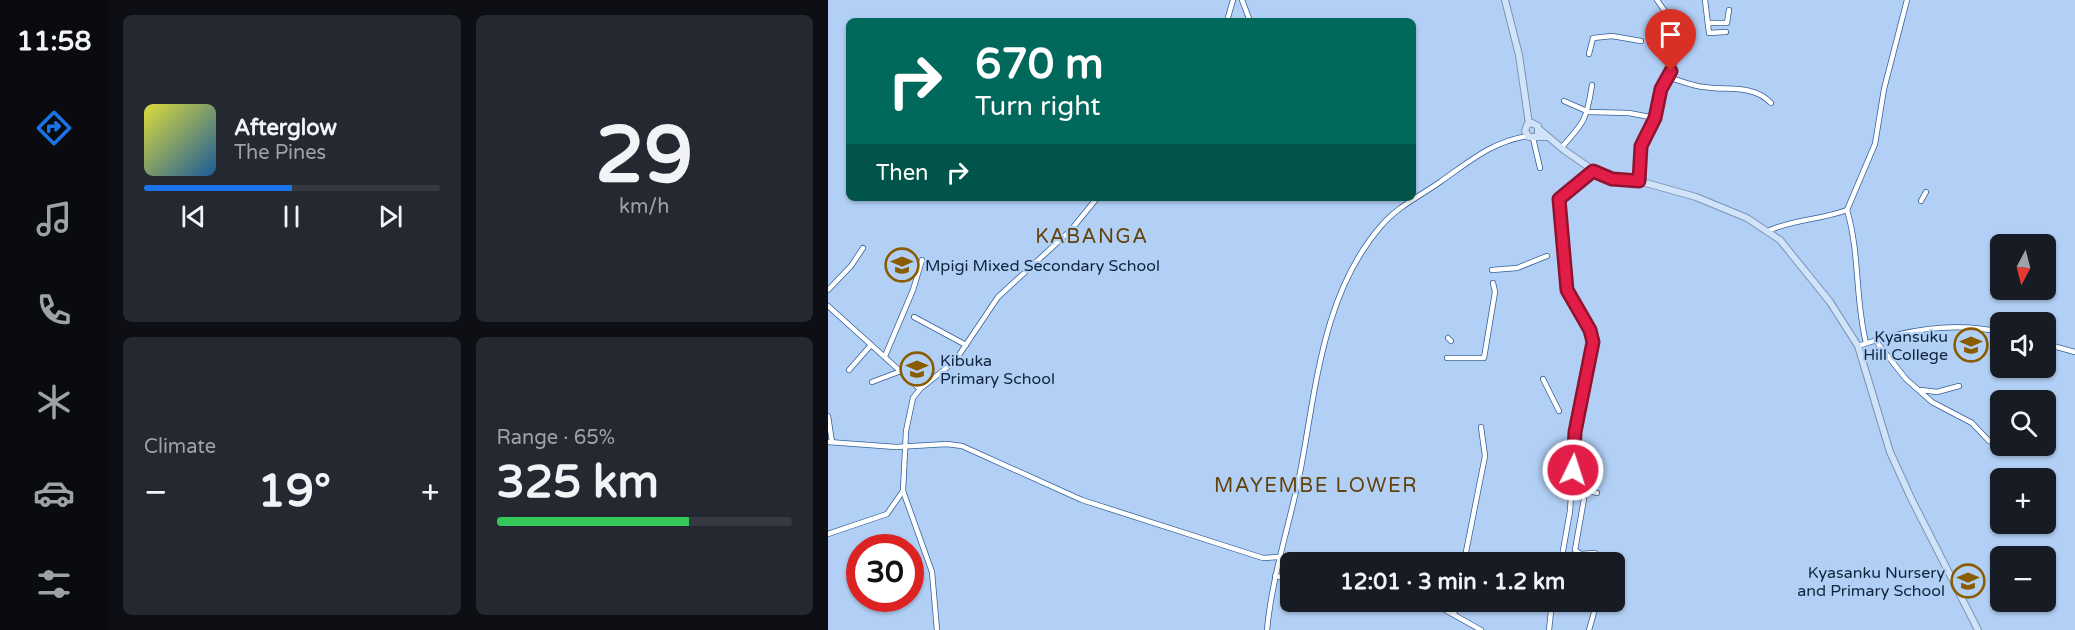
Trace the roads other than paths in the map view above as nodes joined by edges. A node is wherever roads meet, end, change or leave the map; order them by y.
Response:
1 (1233, 0) edge
2 (1242, 0) edge
3 (1505, 0) edge
4 (1658, 0) edge
5 (1705, 0) edge
6 (1907, 0) edge
7 (1729, 10) dead end
8 (1228, 18) edge
9 (1249, 18) edge
10 (1708, 22) junction
11 (1726, 32) dead end
12 (1641, 41) dead end
13 (1589, 54) dead end
14 (1667, 77) junction
15 (1592, 85) dead end
16 (1564, 101) dead end
17 (1771, 103) dead end
18 (1527, 105) junction
19 (1588, 112) junction
20 (1655, 118) junction
21 (1531, 133) junction
22 (1561, 148) junction
23 (1471, 150) dead end
24 (1476, 156) junction
25 (1540, 168) dead end
26 (1593, 171) junction
27 (1639, 181) junction
28 (1926, 192) dead end
29 (1554, 195) dead end
30 (1416, 198) edge
31 (1559, 199) junction
32 (1095, 201) edge
33 (1412, 201) edge
34 (1921, 201) dead end
35 (1847, 210) junction
36 (1767, 231) junction
37 (863, 248) dead end
38 (1547, 256) dead end
39 (922, 260) dead end
40 (1492, 270) dead end
41 (1493, 283) dead end
42 (828, 290) edge
43 (828, 306) edge
44 (914, 317) dead end
45 (1990, 330) edge
46 (1875, 340) junction
47 (1866, 343) junction
48 (871, 345) junction
49 (966, 345) junction
50 (1858, 346) junction
51 (2056, 346) edge
52 (2075, 351) edge
53 (885, 356) junction
54 (1447, 358) dead end
55 (849, 370) dead end
56 (902, 370) junction
57 (1543, 379) dead end
58 (872, 382) dead end
59 (1959, 386) dead end
60 (920, 389) junction
61 (1921, 390) junction
62 (1559, 411) dead end
63 (828, 416) edge
64 (1481, 427) dead end
65 (1990, 441) edge
66 (830, 442) edge
67 (905, 446) junction
68 (1573, 470) junction
69 (1583, 489) junction
70 (1597, 493) dead end
71 (905, 494) junction
72 (912, 496) dead end
73 (828, 534) edge
74 (1466, 552) edge
75 (1562, 552) edge
76 (1578, 552) edge
77 (1278, 557) junction
78 (1275, 576) junction
79 (1280, 577) edge
80 (1451, 612) edge
81 (1551, 612) edge
82 (1594, 612) edge
83 (1455, 614) joint
84 (937, 630) edge
85 (1267, 630) edge
86 (1481, 630) edge
87 (1549, 630) edge
88 (1589, 630) edge
89 (1978, 630) edge

1 - 8 street
2 - 9 street
3 - 18 main road
4 - 14 street
5 - 10 street
6 - 35 street
7 - 10 street
10 - 11 street
12 - 13 street
14 - 17 street
14 - 20 street
15 - 19 street
16 - 19 street
18 - 21 main road
18 - 21 main road
19 - 20 street
19 - 22 street
20 - 27 street
21 - 22 main road
21 - 24 street
21 - 25 street
22 - 26 main road
23 - 24 street
24 - 30 street
26 - 27 main road
26 - 31 street
27 - 36 main road
28 - 34 street
29 - 31 street
31 - 68 street
32 - 49 street
33 - 77 street
35 - 36 street
35 - 47 street
36 - 50 main road
37 - 42 street
38 - 40 street
39 - 53 street
41 - 54 street
43 - 48 street
44 - 49 street
45 - 46 street
46 - 47 street
46 - 61 street
47 - 50 street
48 - 53 street
48 - 55 street
49 - 60 street
50 - 89 main road
51 - 52 street
53 - 56 street
56 - 58 street
56 - 60 street
57 - 62 street
59 - 61 street
60 - 67 street
61 - 65 street
63 - 66 street
64 - 74 street
66 - 67 street
67 - 71 street
67 - 77 street
68 - 69 street
68 - 75 street
69 - 70 street
69 - 76 street
71 - 72 street
71 - 73 street
71 - 84 street
77 - 78 street
78 - 79 street
78 - 85 street
80 - 83 street
81 - 87 street
82 - 88 street
83 - 86 street

